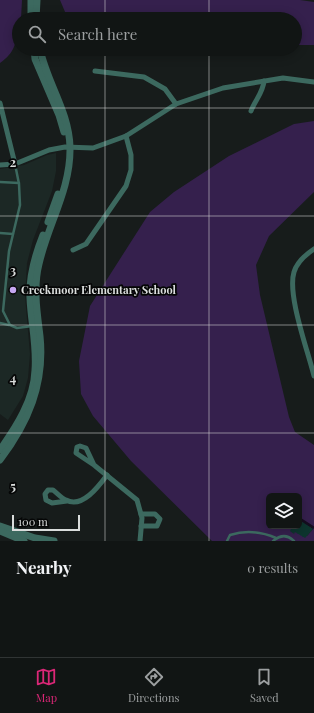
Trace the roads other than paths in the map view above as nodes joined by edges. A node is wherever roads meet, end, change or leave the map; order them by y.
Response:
1 (31, 0) edge
2 (37, 0) edge
3 (31, 12) edge
4 (36, 12) edge
5 (35, 56) edge
6 (42, 56) edge
7 (95, 71) dead end
8 (264, 81) junction
9 (314, 82) edge
10 (0, 103) edge
11 (176, 104) junction
12 (251, 111) dead end
13 (126, 136) junction
14 (68, 147) junction
15 (15, 164) junction
16 (0, 165) edge
17 (0, 182) edge
18 (19, 183) junction
19 (0, 233) edge
20 (13, 234) junction
21 (73, 250) dead end
22 (314, 250) edge
23 (0, 323) edge
24 (10, 325) junction
25 (36, 325) junction
26 (314, 376) edge
27 (0, 450) edge
28 (0, 460) edge
29 (94, 465) dead end
30 (107, 475) junction
31 (67, 501) dead end
32 (141, 514) junction
33 (0, 526) edge
34 (141, 526) junction
35 (0, 531) edge
36 (276, 538) junction
37 (24, 541) edge
38 (54, 541) edge
39 (140, 541) edge
40 (227, 541) edge
41 (273, 541) edge
42 (294, 541) edge

1 - 3 street
2 - 4 street
5 - 14 street
6 - 14 street
7 - 11 street
8 - 9 street
8 - 11 street
8 - 12 street
10 - 15 street
11 - 13 street
13 - 14 street
13 - 21 street
14 - 15 street
14 - 25 street
15 - 16 street
15 - 18 lane
17 - 18 lane
18 - 20 lane
19 - 20 lane
20 - 24 lane
22 - 26 street
23 - 24 lane
24 - 25 lane
25 - 27 street
25 - 28 street
29 - 30 street
30 - 31 street
30 - 32 street
32 - 34 street
32 - 34 street
33 - 38 street
34 - 39 street
35 - 37 street
36 - 40 lane
36 - 41 lane
36 - 42 lane

